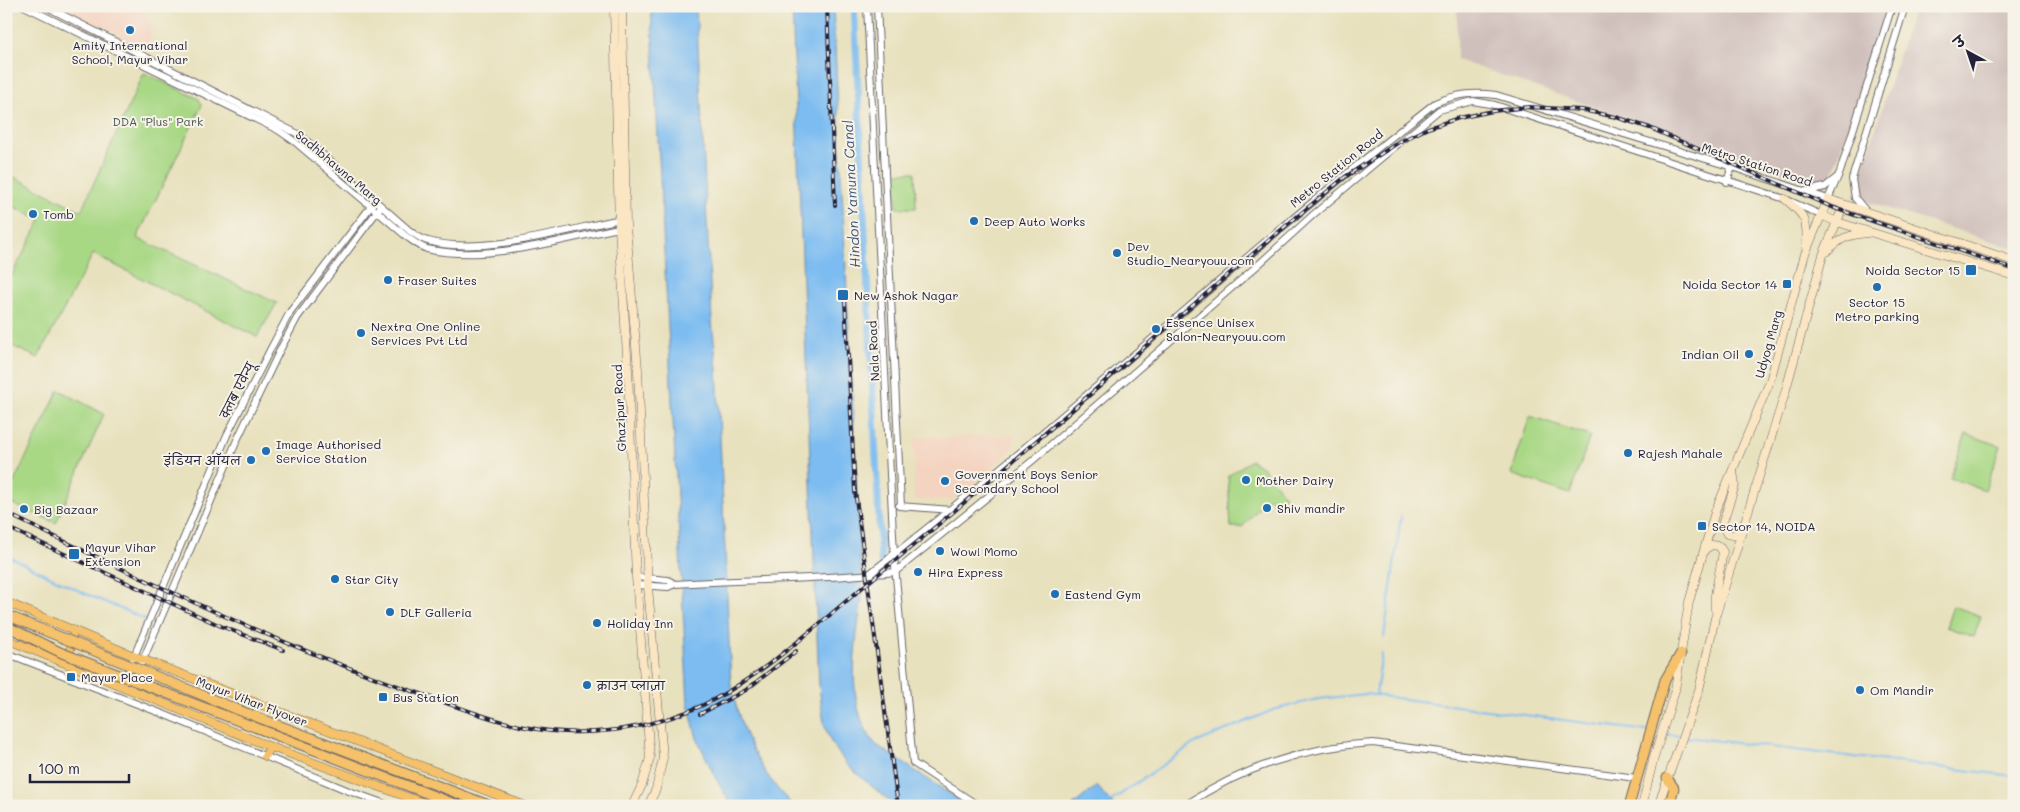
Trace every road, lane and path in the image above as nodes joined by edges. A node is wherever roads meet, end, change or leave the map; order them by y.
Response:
1 (8, 6) edge
2 (24, 6) edge
3 (45, 6) edge
4 (614, 6) edge
5 (622, 6) edge
6 (867, 6) edge
7 (877, 6) edge
8 (1892, 6) edge
9 (1905, 6) edge
10 (6, 10) edge
11 (880, 74) junction
12 (870, 76) junction
13 (882, 128) junction
14 (873, 129) junction
15 (1732, 167) junction
16 (1840, 172) junction
17 (1727, 182) junction
18 (1803, 191) junction
19 (1785, 199) junction
20 (1828, 199) junction
21 (374, 201) junction
22 (1844, 204) junction
23 (381, 206) junction
24 (370, 207) junction
25 (376, 213) junction
26 (1869, 213) junction
27 (1822, 215) junction
28 (1837, 222) junction
29 (623, 223) junction
30 (1875, 233) junction
31 (1805, 254) junction
32 (1823, 255) junction
33 (2014, 261) edge
34 (2014, 276) edge
35 (883, 334) junction
36 (893, 334) junction
37 (1732, 470) junction
38 (893, 506) junction
39 (901, 506) junction
40 (952, 510) junction
41 (940, 519) junction
42 (949, 529) junction
43 (1743, 530) junction
44 (1704, 549) junction
45 (894, 555) junction
46 (895, 572) junction
47 (865, 575) junction
48 (637, 581) junction
49 (651, 584) junction
50 (6, 602) edge
51 (6, 614) edge
52 (1715, 618) junction
53 (6, 626) edge
54 (65, 627) junction
55 (6, 639) edge
56 (6, 653) edge
57 (1681, 653) junction
58 (134, 656) junction
59 (142, 659) junction
60 (53, 660) junction
61 (122, 684) junction
62 (131, 688) junction
63 (271, 747) junction
64 (265, 756) junction
65 (1636, 778) junction
66 (1667, 778) junction
67 (391, 806) edge
68 (432, 806) edge
69 (460, 806) edge
70 (491, 806) edge
71 (526, 806) edge
72 (632, 806) edge
73 (648, 806) edge
74 (979, 806) edge
75 (1184, 806) edge
76 (1629, 806) edge
77 (1642, 806) edge
78 (1658, 806) edge
79 (1669, 806) edge

1 - 10 street
2 - 24 street, Sadhbhawna Marg
3 - 21 street, Sadhbhawna Marg
4 - 29 main road, Ghazipur Road
5 - 29 main road, Ghazipur Road
6 - 12 street, Nala Road
7 - 11 street, Nala Road
8 - 16 street, Udyog Marg
9 - 26 street
11 - 12 street
11 - 13 street, Nala Road
12 - 14 street, Nala Road
13 - 14 street
13 - 36 street, Nala Road
14 - 35 street, Nala Road
15 - 17 street
15 - 18 street, Metro Station Road
15 - 40 street, Metro Station Road
16 - 18 street
16 - 20 street, Udyog Marg
17 - 19 street, Metro Station Road
17 - 42 street, Metro Station Road
18 - 20 street, Metro Station Road
19 - 27 street, Metro Station Road
19 - 31 main road
20 - 22 main road
20 - 27 main road, Udyog Marg
21 - 23 street, Sadhbhawna Marg
21 - 24 street, क्लब एवेन्यू
22 - 26 main road
22 - 28 main road
23 - 25 street, क्लब एवेन्यू
23 - 29 street, Sadhbhawna Marg
24 - 25 street, Sadhbhawna Marg
24 - 58 street, क्लब एवेन्यू
25 - 29 street, Sadhbhawna Marg
25 - 59 street, क्लब एवेन्यू
26 - 33 main road
27 - 28 main road
27 - 31 main road, Udyog Marg
28 - 30 main road
28 - 32 main road
29 - 48 main road, Ghazipur Road
29 - 49 main road, Ghazipur Road
30 - 32 main road
30 - 34 main road
31 - 37 main road, Udyog Marg
32 - 43 main road
35 - 36 street
35 - 38 street, Nala Road
36 - 39 street, Nala Road
37 - 43 main road
37 - 44 main road, Udyog Marg
38 - 39 street
38 - 45 street, Nala Road
39 - 40 street
40 - 41 street, Metro Station Road
41 - 42 street
41 - 45 street, Metro Station Road
42 - 46 street, Metro Station Road
43 - 52 main road
44 - 52 main road
44 - 57 main road, Udyog Marg
45 - 46 street, Nala Road
45 - 47 street, Metro Station Road
46 - 47 street
46 - 74 street, Nala Road
47 - 49 street
48 - 49 street
48 - 72 main road, Ghazipur Road
49 - 73 main road, Ghazipur Road
50 - 54 main road
51 - 70 highway, Mayur Vihar Flyover, bridge
52 - 66 main road
53 - 69 highway, Mayur Vihar Flyover, bridge
54 - 58 main road
54 - 60 main road
55 - 60 main road
56 - 64 street
57 - 65 highway
57 - 77 main road, Udyog Marg
58 - 59 main road
58 - 61 street, क्लब एवेन्यू
59 - 62 street, क्लब एवेन्यू
59 - 71 main road
60 - 61 main road
61 - 62 main road
62 - 63 main road
63 - 64 main road
63 - 68 main road
64 - 67 street
65 - 75 street
65 - 76 highway
66 - 78 main road
66 - 79 highway

